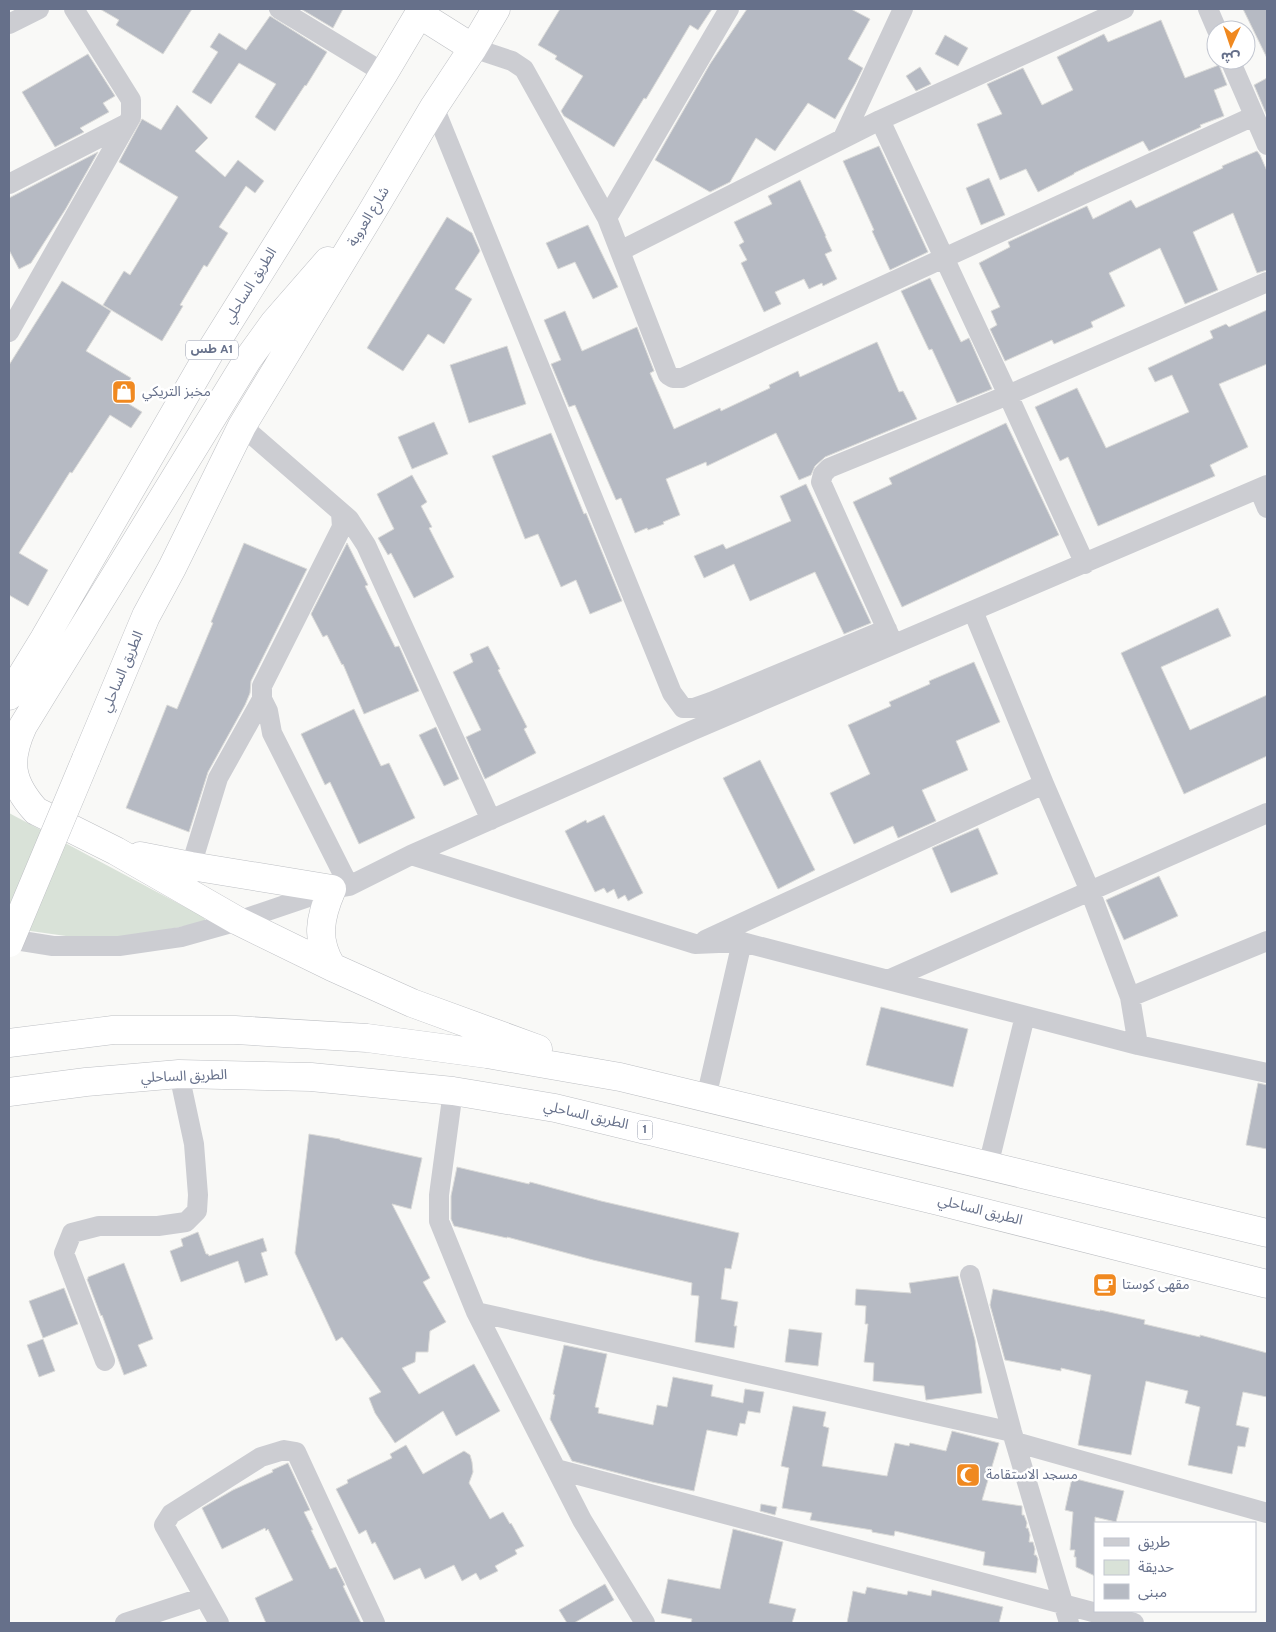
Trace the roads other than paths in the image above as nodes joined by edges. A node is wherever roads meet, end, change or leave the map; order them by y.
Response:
1 (39, 9) edge
2 (74, 9) edge
3 (279, 9) edge
4 (496, 9) edge
5 (729, 9) edge
6 (903, 9) edge
7 (1124, 9) edge
8 (420, 12) edge
9 (9, 24) edge
10 (473, 48) junction
11 (1234, 70) edge
12 (384, 73) junction
13 (434, 107) junction
14 (1254, 116) junction
15 (880, 120) junction
16 (126, 124) junction
17 (843, 138) junction
18 (1267, 145) edge
19 (9, 184) edge
20 (370, 216) junction
21 (607, 218) junction
22 (620, 251) junction
23 (944, 259) junction
24 (1267, 282) edge
25 (9, 332) edge
26 (1008, 395) junction
27 (242, 426) junction
28 (1263, 487) edge
29 (1267, 508) edge
30 (341, 513) junction
31 (1085, 564) junction
32 (974, 611) junction
33 (891, 637) junction
34 (11, 691) edge
35 (262, 700) junction
36 (1044, 784) junction
37 (9, 797) edge
38 (36, 811) junction
39 (1267, 813) edge
40 (490, 820) junction
41 (116, 851) junction
42 (411, 855) junction
43 (190, 866) junction
44 (341, 887) junction
45 (1090, 891) junction
46 (238, 921) junction
47 (9, 938) edge
48 (1267, 941) edge
49 (742, 942) junction
50 (9, 943) edge
51 (695, 944) junction
52 (332, 967) junction
53 (888, 980) junction
54 (1130, 997) junction
55 (1025, 1016) junction
56 (9, 1043) edge
57 (1138, 1046) junction
58 (179, 1074) junction
59 (1267, 1074) edge
60 (620, 1077) junction
61 (453, 1091) junction
62 (9, 1092) edge
63 (706, 1098) junction
64 (988, 1166) junction
65 (1267, 1233) edge
66 (970, 1276) dead end
67 (1267, 1284) edge
68 (476, 1312) junction
69 (105, 1361) dead end
70 (1014, 1437) junction
71 (556, 1469) junction
72 (1267, 1513) edge
73 (204, 1597) junction
74 (1066, 1614) edge
75 (125, 1623) edge
76 (219, 1623) edge
77 (375, 1623) edge
78 (644, 1623) edge
79 (1134, 1623) edge

1 - 9 street
2 - 16 street
3 - 12 street
4 - 10 highway, شارع العروبة
5 - 21 street
6 - 17 street
7 - 15 street
8 - 10 highway
8 - 12 highway, الطريق الساحلي / طس A1
10 - 13 highway, شارع العروبة
10 - 21 street
11 - 14 street
12 - 34 highway, الطريق الساحلي / طس A1
13 - 20 highway, شارع العروبة
13 - 33 street
14 - 18 street
14 - 23 street
15 - 17 street
15 - 23 street
16 - 19 street
16 - 25 street
17 - 22 street
20 - 27 highway, شارع العروبة
20 - 38 highway
21 - 22 street
22 - 23 street
23 - 26 street
24 - 26 street
26 - 31 street
26 - 33 street
27 - 30 street
27 - 50 highway, الطريق الساحلي, bridge
28 - 29 street
28 - 31 street
30 - 35 street
30 - 40 street
31 - 32 street
32 - 33 street
32 - 36 street
33 - 40 street
35 - 43 street
35 - 44 street
36 - 45 street
36 - 51 street
37 - 38 highway
38 - 41 highway
39 - 45 street
40 - 42 street
41 - 43 highway
41 - 46 highway
42 - 44 street
42 - 51 street
43 - 44 highway
44 - 46 street
44 - 52 highway
45 - 53 street
45 - 54 street
46 - 47 street
46 - 52 highway
48 - 54 street
49 - 51 street
49 - 53 street
49 - 63 street
52 - 60 highway
53 - 55 street
54 - 57 street
55 - 57 street
55 - 64 street
56 - 60 highway
57 - 59 street
58 - 61 highway, الطريق الساحلي / 1
58 - 62 highway, الطريق الساحلي / 1
58 - 69 street
60 - 63 highway
61 - 67 highway, الطريق الساحلي / 1
61 - 68 street
63 - 64 highway
64 - 65 highway
66 - 70 street
68 - 70 street
68 - 71 street
70 - 72 street
70 - 74 street
71 - 74 street
71 - 78 street
73 - 75 street
73 - 76 street
73 - 77 street
74 - 79 street

